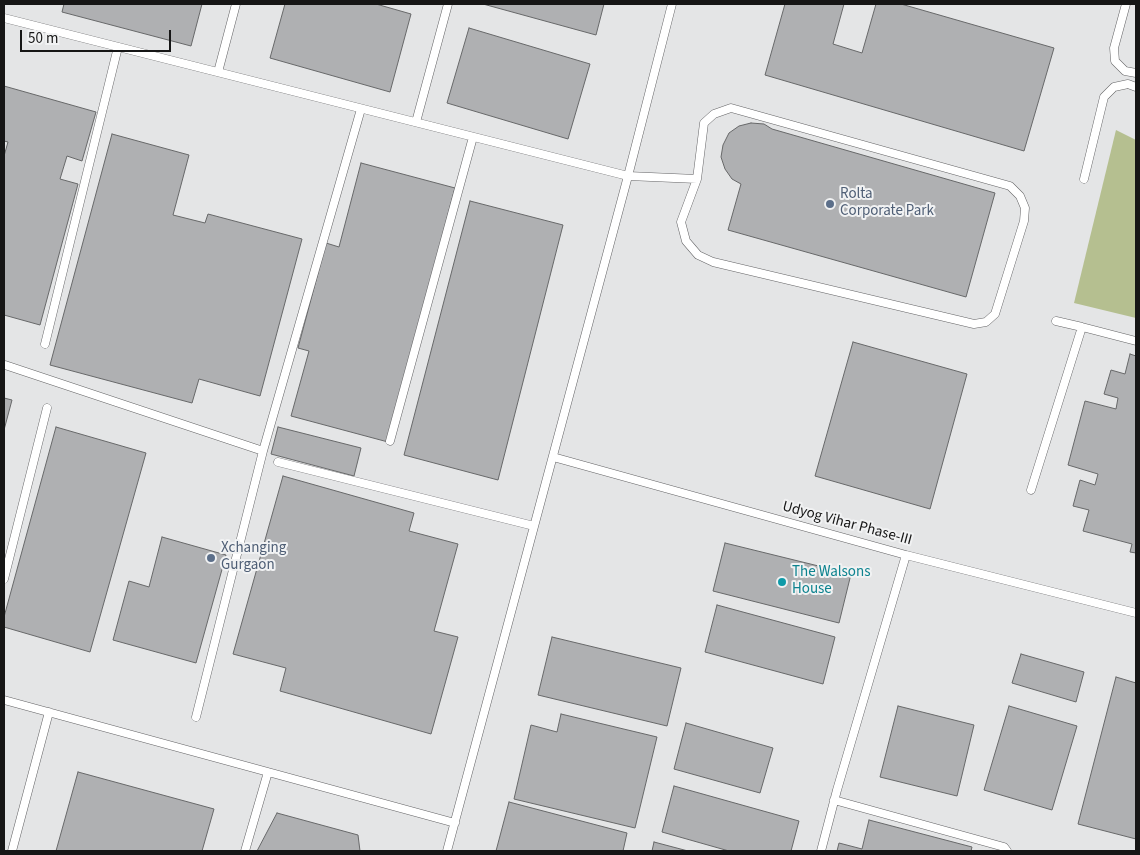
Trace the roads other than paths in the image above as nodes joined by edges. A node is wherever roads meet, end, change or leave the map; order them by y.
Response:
1 (236, 4) edge
2 (448, 4) edge
3 (672, 4) edge
4 (1126, 4) edge
5 (4, 18) edge
6 (118, 47) junction
7 (218, 72) junction
8 (1136, 73) edge
9 (1136, 87) edge
10 (361, 109) junction
11 (416, 122) junction
12 (472, 136) junction
13 (628, 176) junction
14 (696, 179) junction
15 (1084, 179) dead end
16 (1056, 321) dead end
17 (1082, 327) junction
18 (1136, 341) edge
19 (45, 344) dead end
20 (5, 365) edge
21 (47, 408) dead end
22 (390, 441) dead end
23 (263, 451) junction
24 (553, 457) junction
25 (278, 462) dead end
26 (1031, 490) dead end
27 (534, 526) junction
28 (906, 554) junction
29 (4, 579) edge
30 (1136, 613) edge
31 (4, 700) edge
32 (49, 712) junction
33 (196, 716) dead end
34 (268, 772) junction
35 (834, 800) junction
36 (455, 823) junction
37 (12, 851) edge
38 (245, 851) edge
39 (447, 851) edge
40 (821, 851) edge
41 (1007, 851) edge

1 - 7 lane
2 - 11 lane
3 - 13 lane
4 - 8 lane
5 - 6 lane
6 - 7 lane
6 - 19 lane
7 - 10 lane
9 - 15 lane
10 - 11 lane
10 - 23 lane
11 - 12 lane
12 - 13 lane
12 - 22 lane
13 - 14 lane
13 - 24 lane
14 - 14 lane
16 - 17 lane
17 - 18 lane
17 - 26 lane
20 - 23 lane
21 - 29 lane
23 - 33 lane
24 - 27 lane
24 - 28 lane, Udyog Vihar Phase-III
25 - 27 lane
27 - 36 lane
28 - 30 lane, Udyog Vihar Phase-III
28 - 35 lane
31 - 32 lane
32 - 34 lane
32 - 37 lane
34 - 36 lane
34 - 38 lane
35 - 40 lane
35 - 41 lane
36 - 39 lane

